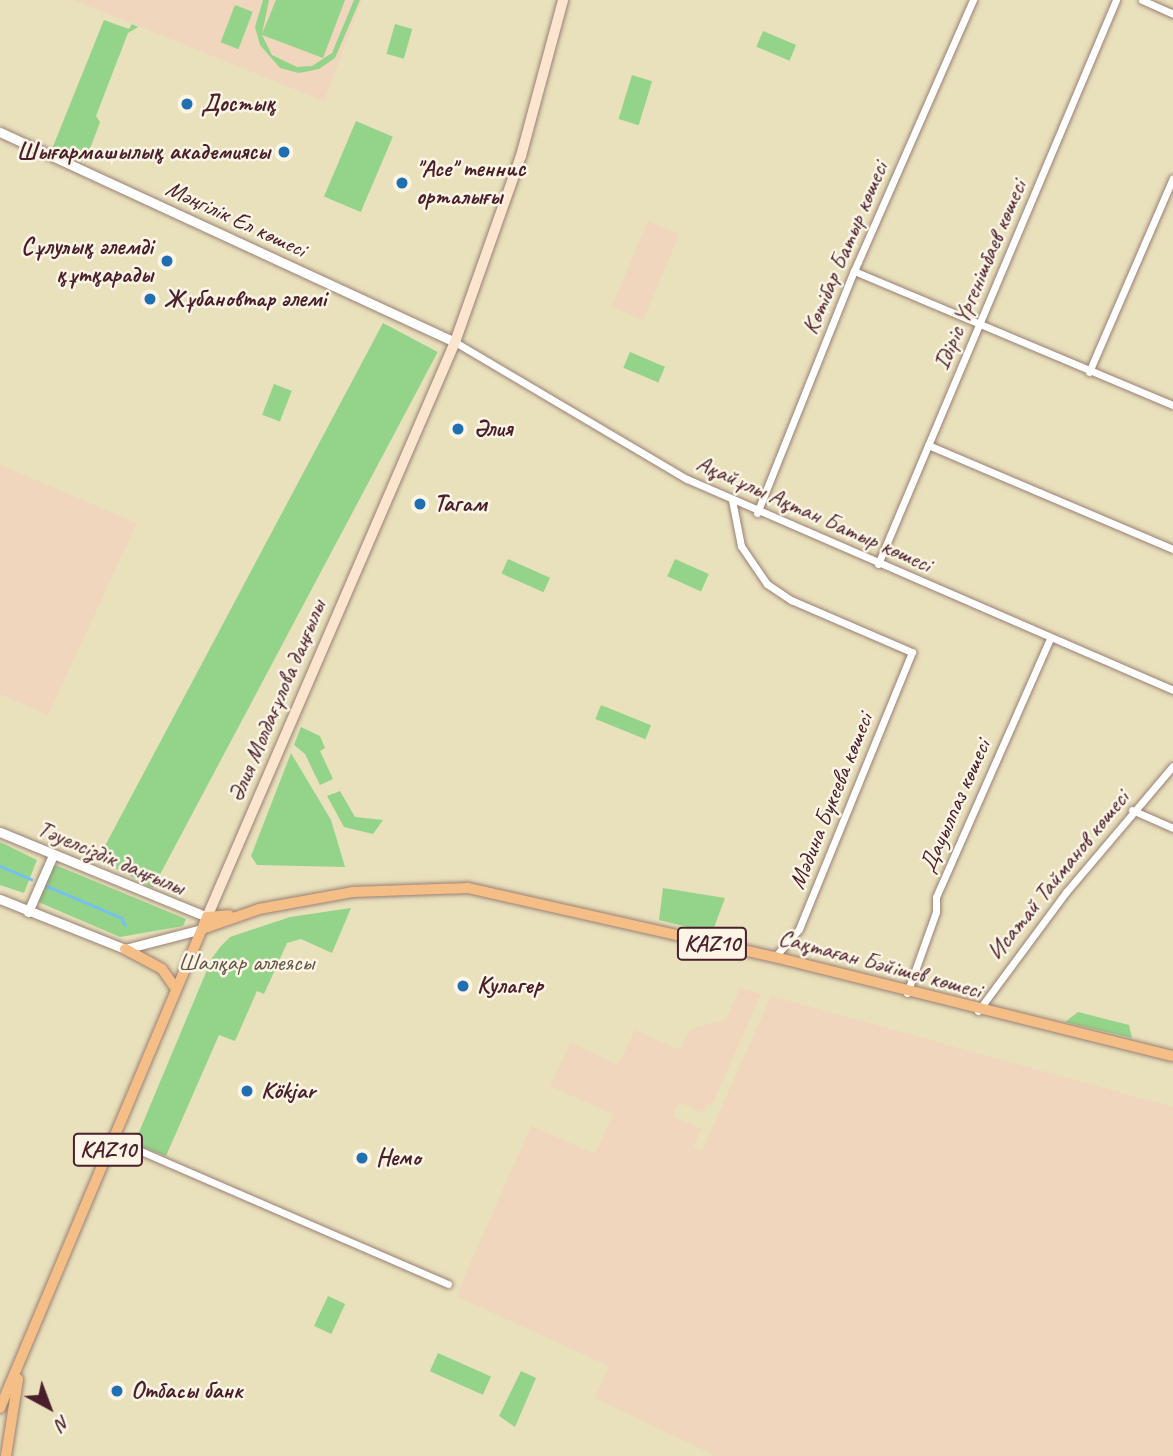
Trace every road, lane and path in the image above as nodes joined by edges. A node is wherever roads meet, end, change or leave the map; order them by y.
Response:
1 (563, 0) edge
2 (973, 0) edge
3 (1116, 0) edge
4 (1142, 0) edge
5 (1173, 14) edge
6 (0, 132) edge
7 (1173, 178) edge
8 (854, 271) junction
9 (981, 324) junction
10 (455, 342) junction
11 (1089, 372) junction
12 (1173, 405) edge
13 (928, 445) junction
14 (732, 500) junction
15 (757, 513) junction
16 (1173, 548) edge
17 (878, 564) junction
18 (1050, 638) junction
19 (1173, 690) edge
20 (1173, 766) edge
21 (1132, 810) junction
22 (1173, 828) edge
23 (0, 832) edge
24 (53, 855) junction
25 (0, 899) edge
26 (28, 912) junction
27 (246, 913) junction
28 (207, 917) junction
29 (202, 929) junction
30 (125, 949) junction
31 (775, 957) junction
32 (176, 989) junction
33 (907, 993) junction
34 (977, 1011) junction
35 (1173, 1056) edge
36 (113, 1139) junction
37 (448, 1284) dead end
38 (21, 1359) junction
39 (0, 1389) edge
40 (0, 1408) edge
41 (6, 1456) edge

1 - 10 main road, Әлия Молдағұлова даңғылы
2 - 8 street, Көтібар Батыр көшесі
3 - 9 street, Ідіріс Үргенішбаев көшесі
4 - 5 street
6 - 10 street, Мәңгілік Ел көшесі
7 - 11 street
8 - 9 street
8 - 15 street, Көтібар Батыр көшесі
9 - 11 street
9 - 13 street, Ідіріс Үргенішбаев көшесі
10 - 14 street, Ақайұлы Ақтан Батыр көшесі
10 - 28 main road, Әлия Молдағұлова даңғылы
11 - 12 street
13 - 16 street
13 - 17 street, Ідіріс Үргенішбаев көшесі
14 - 15 street, Ақайұлы Ақтан Батыр көшесі
14 - 31 street, Мәдина Букеева көшесі
15 - 17 street, Ақайұлы Ақтан Батыр көшесі
17 - 18 street, Ақайұлы Ақтан Батыр көшесі
18 - 19 street, Ақайұлы Ақтан Батыр көшесі
18 - 33 street, Дауылпаз көшесі
20 - 21 street, Исатай Тайманов көшесі
21 - 22 street
21 - 34 street, Исатай Тайманов көшесі
23 - 24 street, Тәуелсіздік даңғылы
24 - 26 street
24 - 28 street, Тәуелсіздік даңғылы
25 - 26 street
26 - 30 street
27 - 28 main road, Сақтаған Бәйішев көшесі / KAZ10
27 - 29 main road, Сақтаған Бәйішев көшесі / KAZ10
27 - 31 main road, Сақтаған Бәйішев көшесі / KAZ10
28 - 29 main road, Әлия Молдағұлова даңғылы / KAZ10
29 - 30 street, Тәуелсіздік даңғылы
29 - 32 main road, Әлия Молдағұлова даңғылы / KAZ10
30 - 32 main road
31 - 33 main road, Сақтаған Бәйішев көшесі / KAZ10
32 - 36 main road, Әлия Молдағұлова даңғылы / KAZ10
33 - 34 main road, Сақтаған Бәйішев көшесі / KAZ10
34 - 35 main road, Сақтаған Бәйішев көшесі / KAZ10
36 - 37 street
36 - 38 main road, Әлия Молдағұлова даңғылы / KAZ10
38 - 39 main road
38 - 40 main road, Әлия Молдағұлова даңғылы / KAZ10
38 - 41 main road

